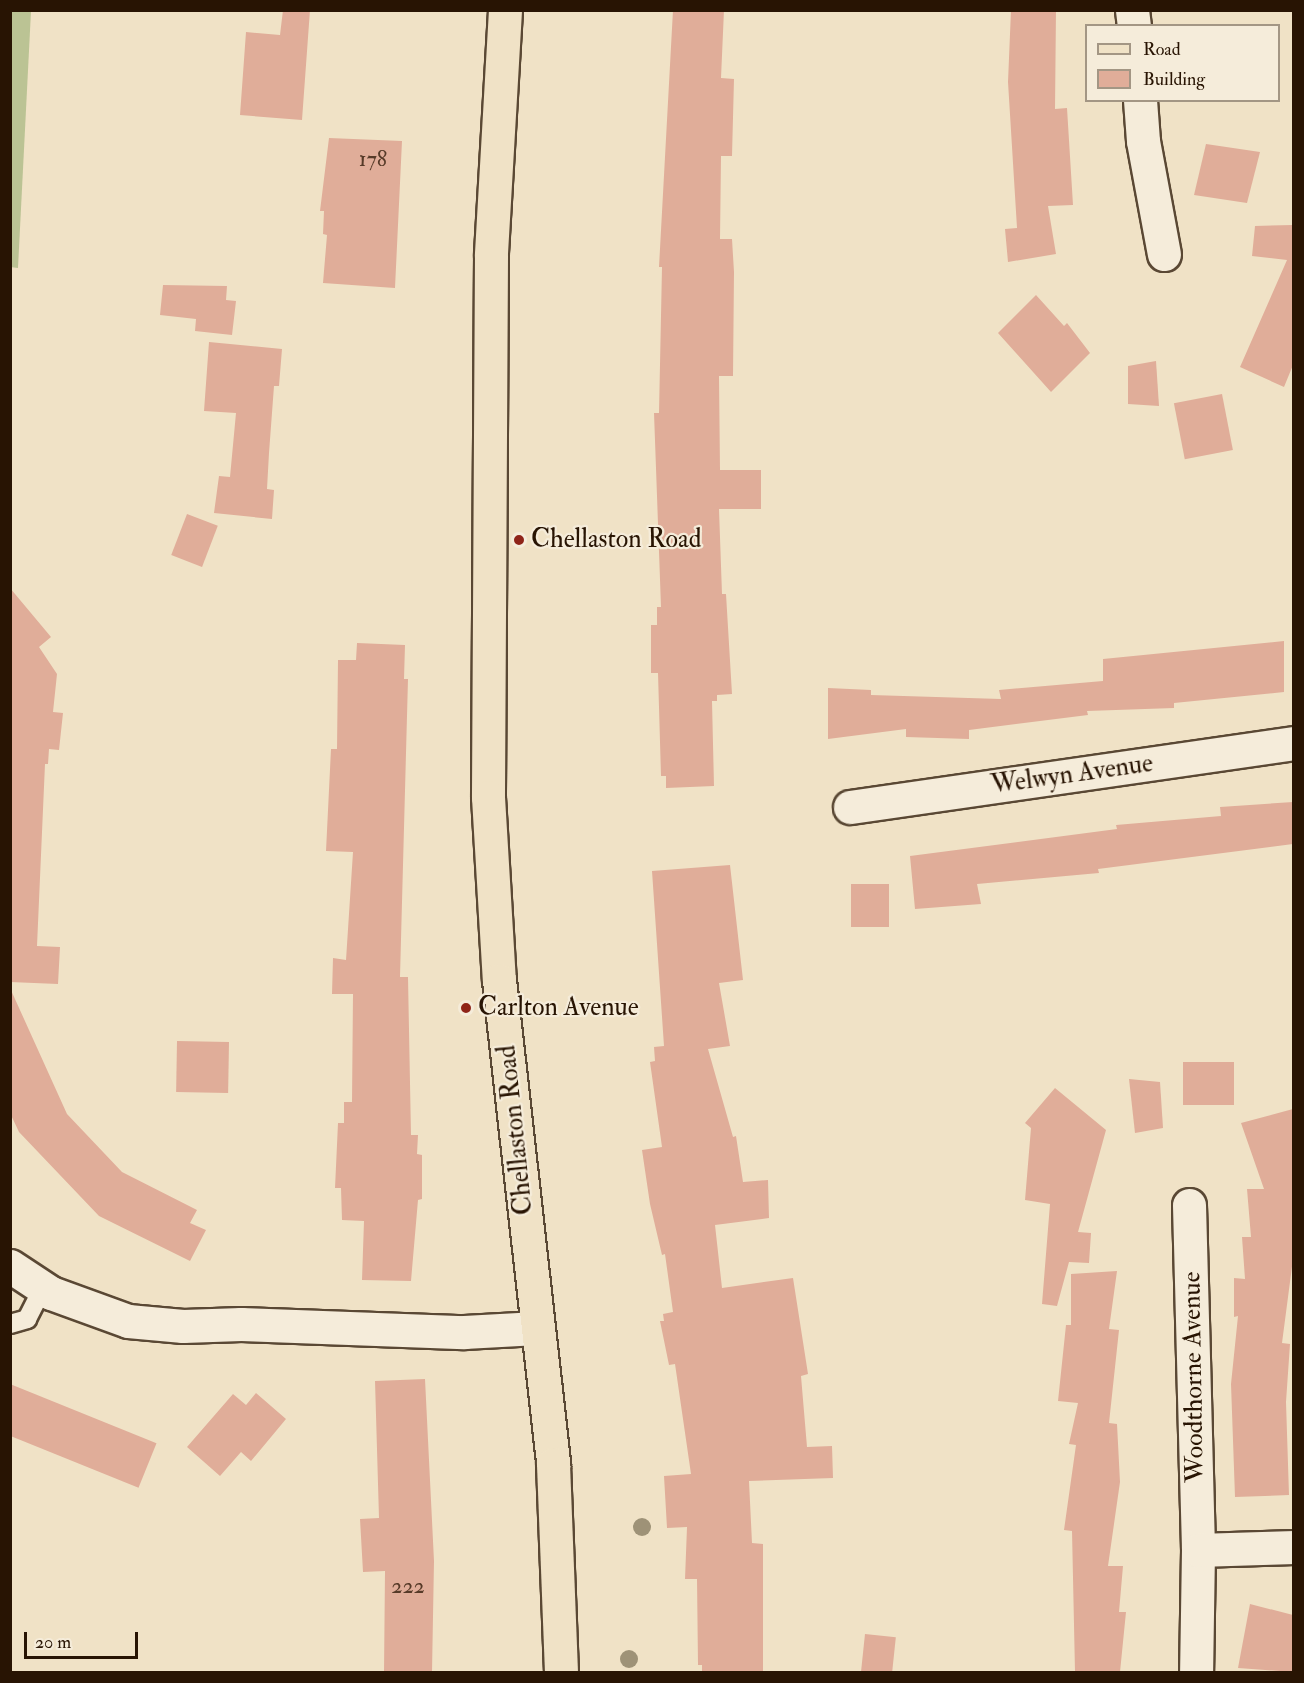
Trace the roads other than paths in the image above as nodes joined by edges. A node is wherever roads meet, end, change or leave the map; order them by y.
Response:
1 (505, 10) edge
2 (1140, 102) edge
3 (1164, 254) dead end
4 (1293, 743) edge
5 (850, 807) dead end
6 (1189, 1205) dead end
7 (10, 1266) edge
8 (44, 1288) junction
9 (10, 1324) edge
10 (537, 1328) junction
11 (1293, 1547) edge
12 (1198, 1550) junction
13 (561, 1672) edge
14 (1196, 1672) edge

1 - 10 main road, Chellaston Road
2 - 3 street
4 - 5 street, Welwyn Avenue
6 - 12 street, Woodthorne Avenue
7 - 8 street
8 - 9 lane
8 - 10 street
10 - 13 main road, Chellaston Road
11 - 12 street
12 - 14 street, Woodthorne Avenue

